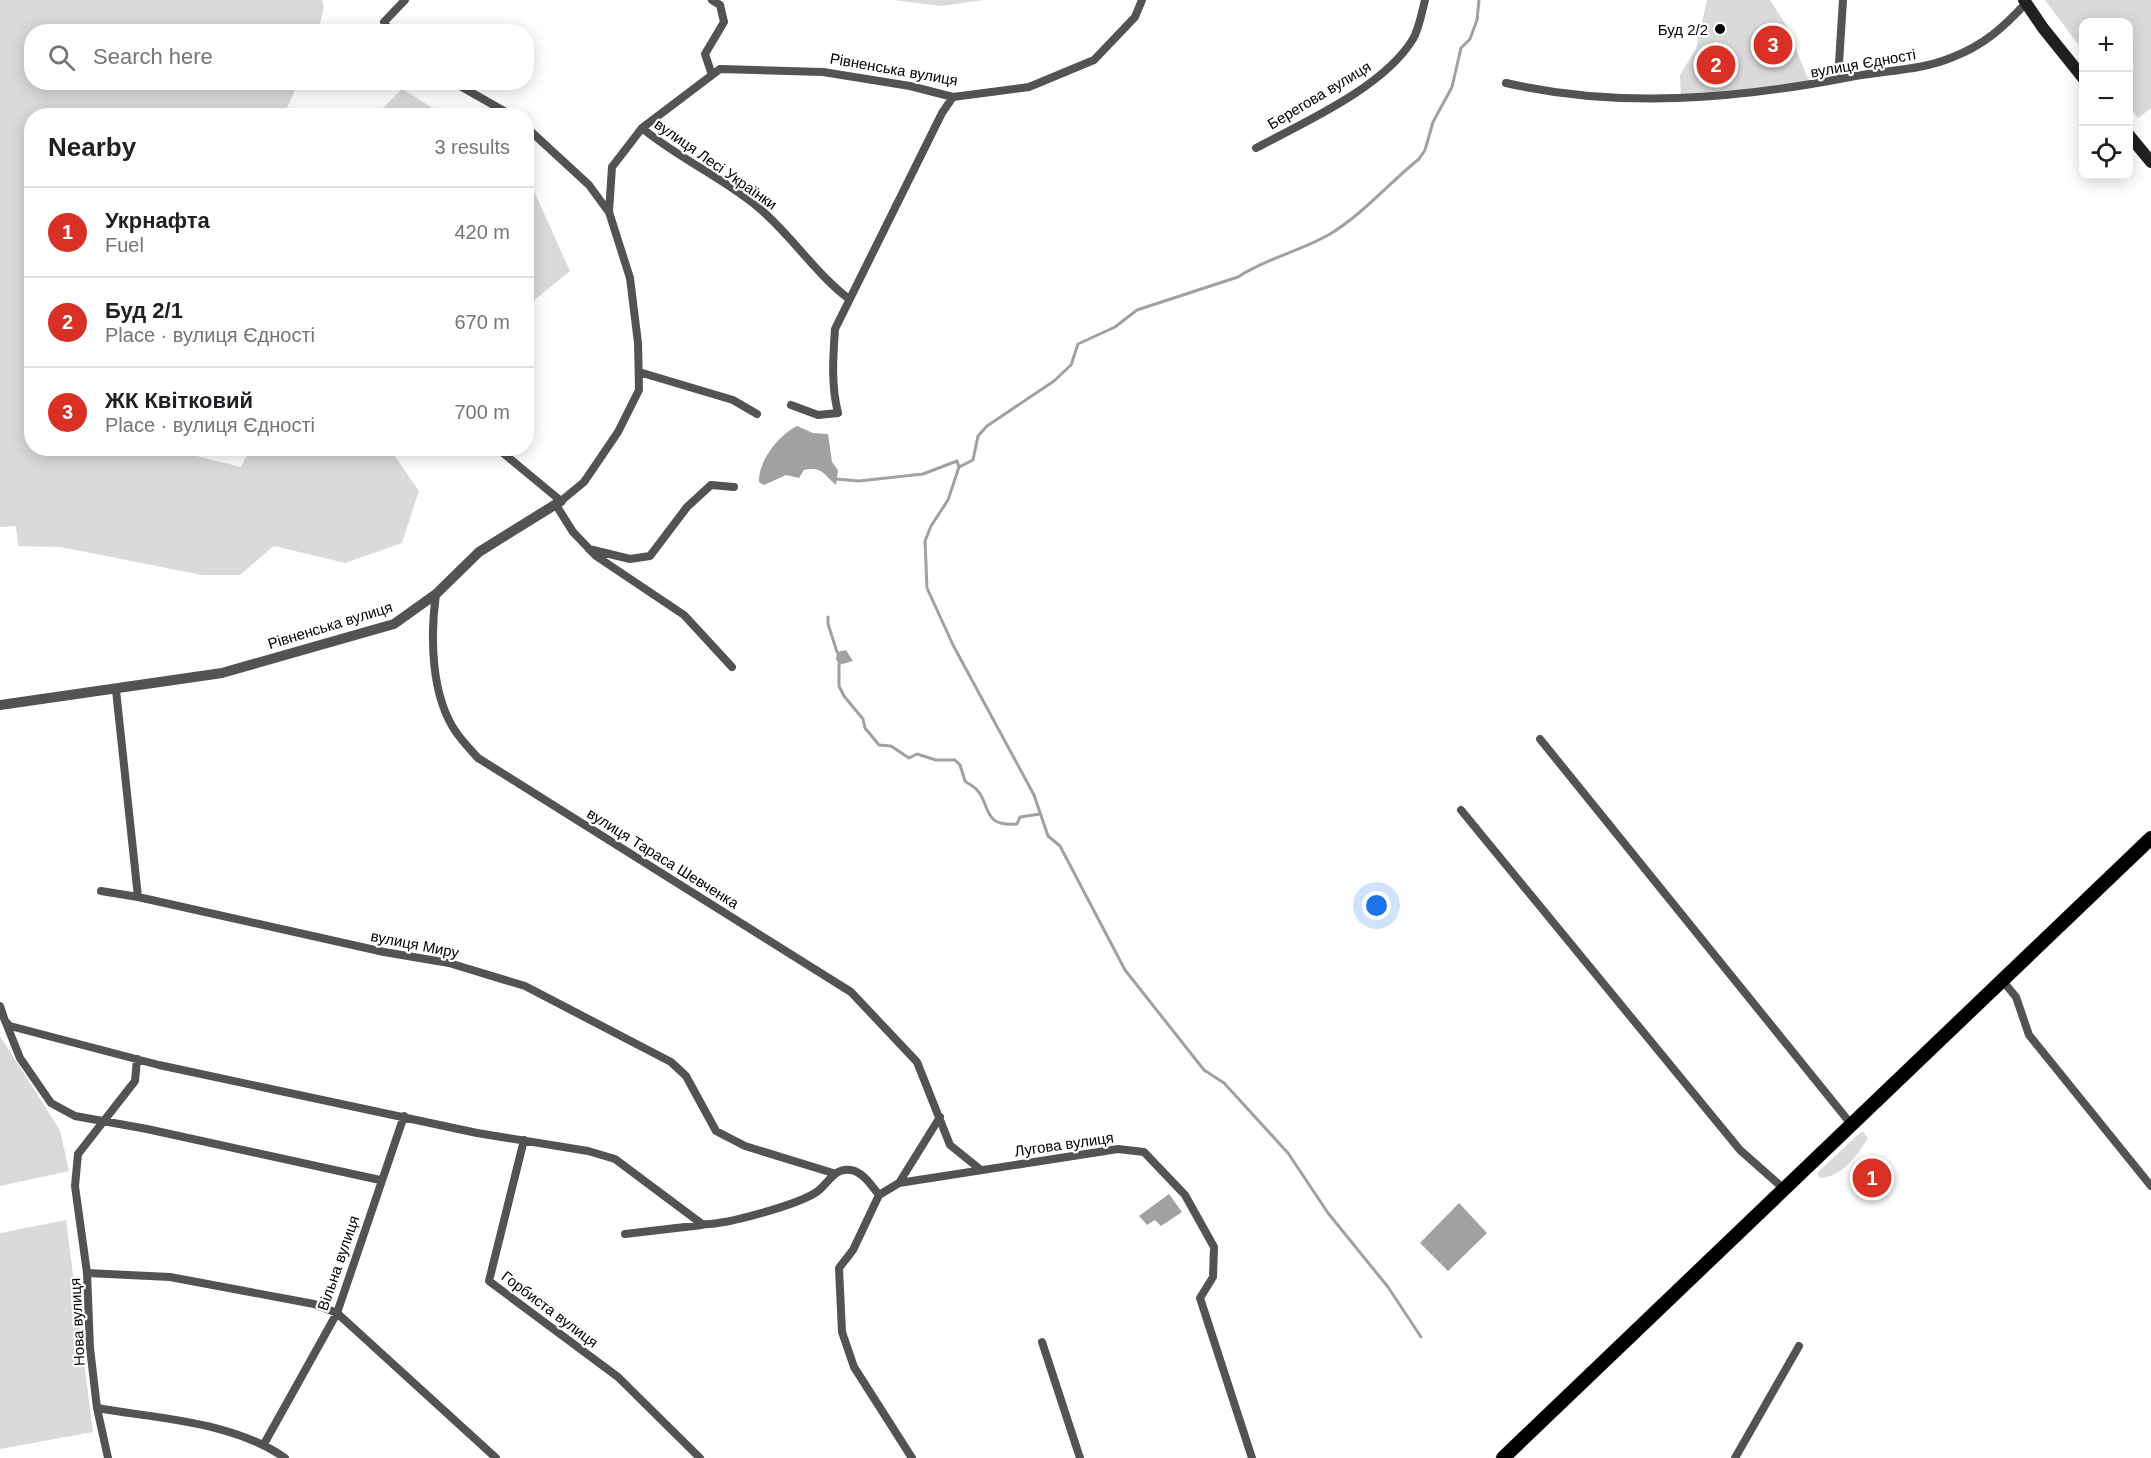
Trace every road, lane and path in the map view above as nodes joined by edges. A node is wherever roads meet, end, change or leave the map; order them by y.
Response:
1 (405, 0) edge
2 (712, 0) edge
3 (1142, 0) edge
4 (1425, 0) edge
5 (1842, 0) edge
6 (2025, 2) edge
7 (385, 24) edge
8 (2079, 72) edge
9 (712, 75) junction
10 (1838, 80) junction
11 (1506, 83) dead end
12 (467, 90) edge
13 (953, 97) junction
14 (499, 108) edge
15 (642, 128) junction
16 (534, 134) edge
17 (2133, 140) edge
18 (1256, 148) dead end
19 (2151, 162) edge
20 (609, 212) junction
21 (849, 299) junction
22 (639, 372) junction
23 (791, 405) dead end
24 (757, 414) dead end
25 (506, 456) edge
26 (735, 487) dead end
27 (559, 503) junction
28 (589, 548) junction
29 (436, 594) junction
30 (732, 667) dead end
31 (116, 690) junction
32 (0, 705) edge
33 (1539, 739) dead end
34 (1461, 810) dead end
35 (2151, 838) edge
36 (101, 891) dead end
37 (138, 897) junction
38 (2002, 980) junction
39 (0, 1006) edge
40 (5, 1022) junction
41 (137, 1059) junction
42 (404, 1116) junction
43 (939, 1118) junction
44 (103, 1121) junction
45 (1851, 1124) junction
46 (524, 1140) junction
47 (981, 1170) junction
48 (833, 1173) junction
49 (380, 1180) junction
50 (900, 1183) junction
51 (2151, 1186) edge
52 (1784, 1189) junction
53 (879, 1195) junction
54 (709, 1225) junction
55 (625, 1234) dead end
56 (87, 1273) junction
57 (337, 1313) junction
58 (1042, 1342) dead end
59 (1798, 1346) dead end
60 (97, 1408) junction
61 (264, 1444) junction
62 (108, 1458) edge
63 (285, 1458) edge
64 (496, 1458) edge
65 (700, 1458) edge
66 (912, 1458) edge
67 (1080, 1458) edge
68 (1252, 1458) edge
69 (1503, 1458) edge
70 (1735, 1458) edge

1 - 7 street
2 - 9 street
3 - 13 street, Рівненська вулиця
4 - 18 street, Берегова вулиця
5 - 10 street
6 - 8 main road
6 - 10 street, вулиця Єдності
9 - 13 street, Рівненська вулиця
9 - 15 street, Рівненська вулиця
10 - 11 street, вулиця Єдності
12 - 14 street
13 - 21 street
15 - 20 street, Рівненська вулиця
15 - 21 street, вулиця Лесі Українки
16 - 20 street
17 - 19 main road
20 - 22 street, Рівненська вулиця
21 - 23 street
22 - 24 street
22 - 27 street, Рівненська вулиця
25 - 27 street
26 - 28 street
27 - 28 street
27 - 29 street, Рівненська вулиця
28 - 30 street
29 - 31 street, Рівненська вулиця
29 - 43 street, вулиця Тараса Шевченка
31 - 32 street, Рівненська вулиця
31 - 37 street
33 - 45 street
34 - 52 street
35 - 38 main road
36 - 37 street, вулиця Миру
37 - 48 street, вулиця Миру
38 - 45 main road
38 - 51 street
39 - 40 street
40 - 41 street
40 - 44 street
41 - 42 street
41 - 44 street, Нова вулиця
42 - 46 street
42 - 49 street, Вільна вулиця
43 - 47 street, вулиця Тараса Шевченка
43 - 50 street
44 - 49 street
44 - 56 street, Нова вулиця
45 - 52 main road
46 - 54 street
46 - 65 street, Горбиста вулиця
47 - 50 street, Лугова вулиця
47 - 68 street, Лугова вулиця
48 - 53 street, вулиця Миру
48 - 54 street
49 - 57 street, Вільна вулиця
50 - 53 street
52 - 69 main road
53 - 66 street
54 - 55 street
56 - 57 street
56 - 60 street, Нова вулиця
57 - 61 street, Вільна вулиця
57 - 64 street
58 - 67 street
59 - 70 street
60 - 61 street
60 - 62 street, Нова вулиця
61 - 63 street

